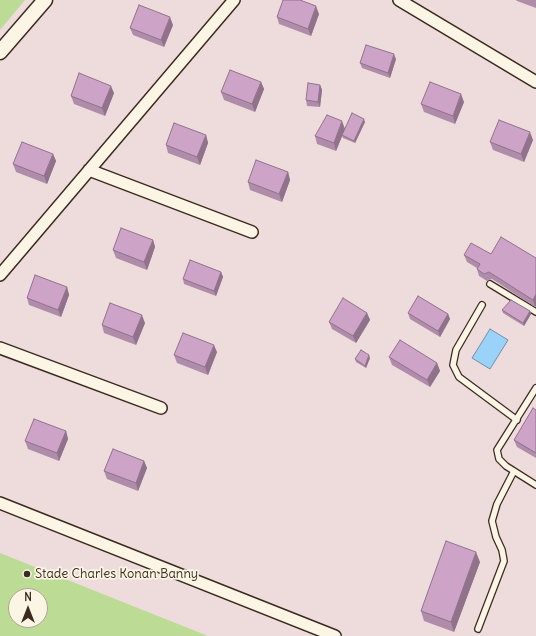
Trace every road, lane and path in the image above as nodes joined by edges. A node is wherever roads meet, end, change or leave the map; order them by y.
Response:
1 (45, 0) edge
2 (234, 0) edge
3 (399, 0) edge
4 (0, 52) edge
5 (536, 82) edge
6 (89, 170) junction
7 (252, 232) dead end
8 (0, 275) edge
9 (490, 284) dead end
10 (482, 305) dead end
11 (536, 312) edge
12 (0, 348) edge
13 (536, 388) edge
14 (161, 408) dead end
15 (517, 420) junction
16 (514, 471) junction
17 (536, 485) edge
18 (0, 503) edge
19 (478, 629) dead end
20 (335, 636) edge

1 - 4 street
2 - 6 street
3 - 5 street
6 - 7 street
6 - 8 street
9 - 11 lane
10 - 15 lane
12 - 14 street
13 - 15 lane
15 - 16 lane
16 - 17 lane
16 - 19 lane
18 - 20 street

